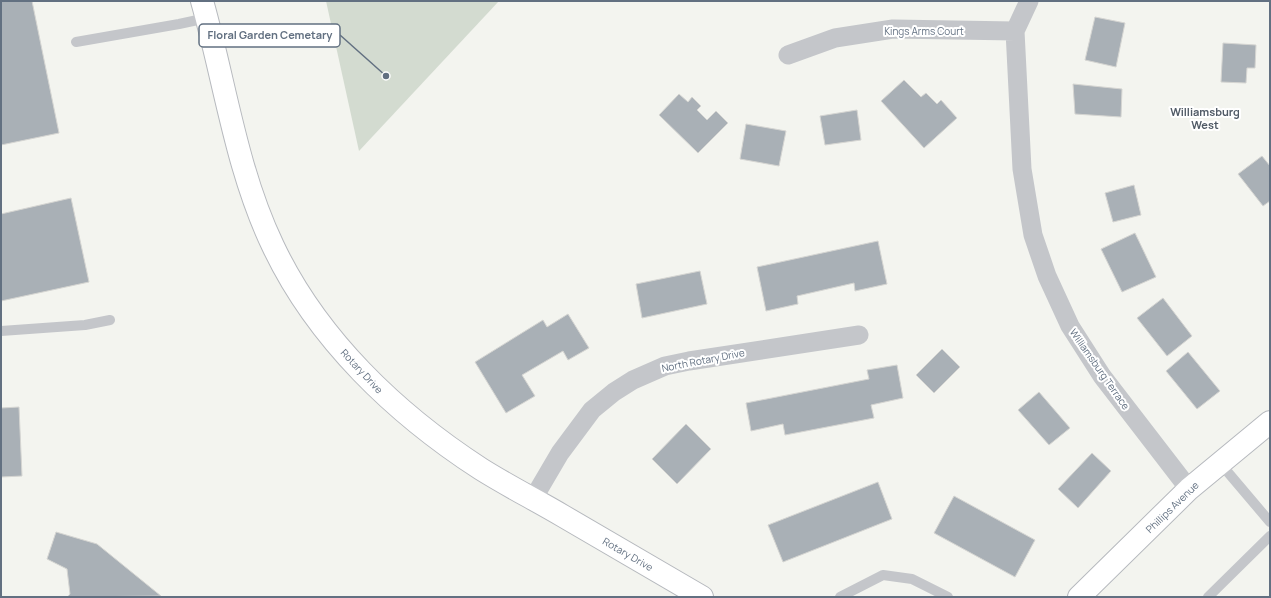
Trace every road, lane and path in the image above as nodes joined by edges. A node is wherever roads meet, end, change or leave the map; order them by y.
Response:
1 (1029, 1) edge
2 (205, 9) edge
3 (1015, 31) junction
4 (76, 42) dead end
5 (788, 55) dead end
6 (110, 320) dead end
7 (1, 330) edge
8 (859, 335) dead end
9 (1270, 422) edge
10 (1220, 463) junction
11 (1189, 489) junction
12 (533, 499) junction
13 (1270, 522) edge
14 (1270, 536) edge
15 (1210, 596) edge
16 (702, 597) edge
17 (840, 597) edge
18 (948, 597) edge
19 (1079, 597) edge

1 - 3 street, Williamsburg Terrace
2 - 4 lane
2 - 12 street, Rotary Drive
3 - 5 street, Kings Arms Court
3 - 11 street, Williamsburg Terrace
6 - 7 lane
8 - 12 street, North Rotary Drive
9 - 10 street, Phillips Avenue
10 - 11 street, Phillips Avenue
10 - 13 lane
11 - 19 street, Phillips Avenue
12 - 16 street, Rotary Drive
14 - 15 lane
17 - 18 lane

